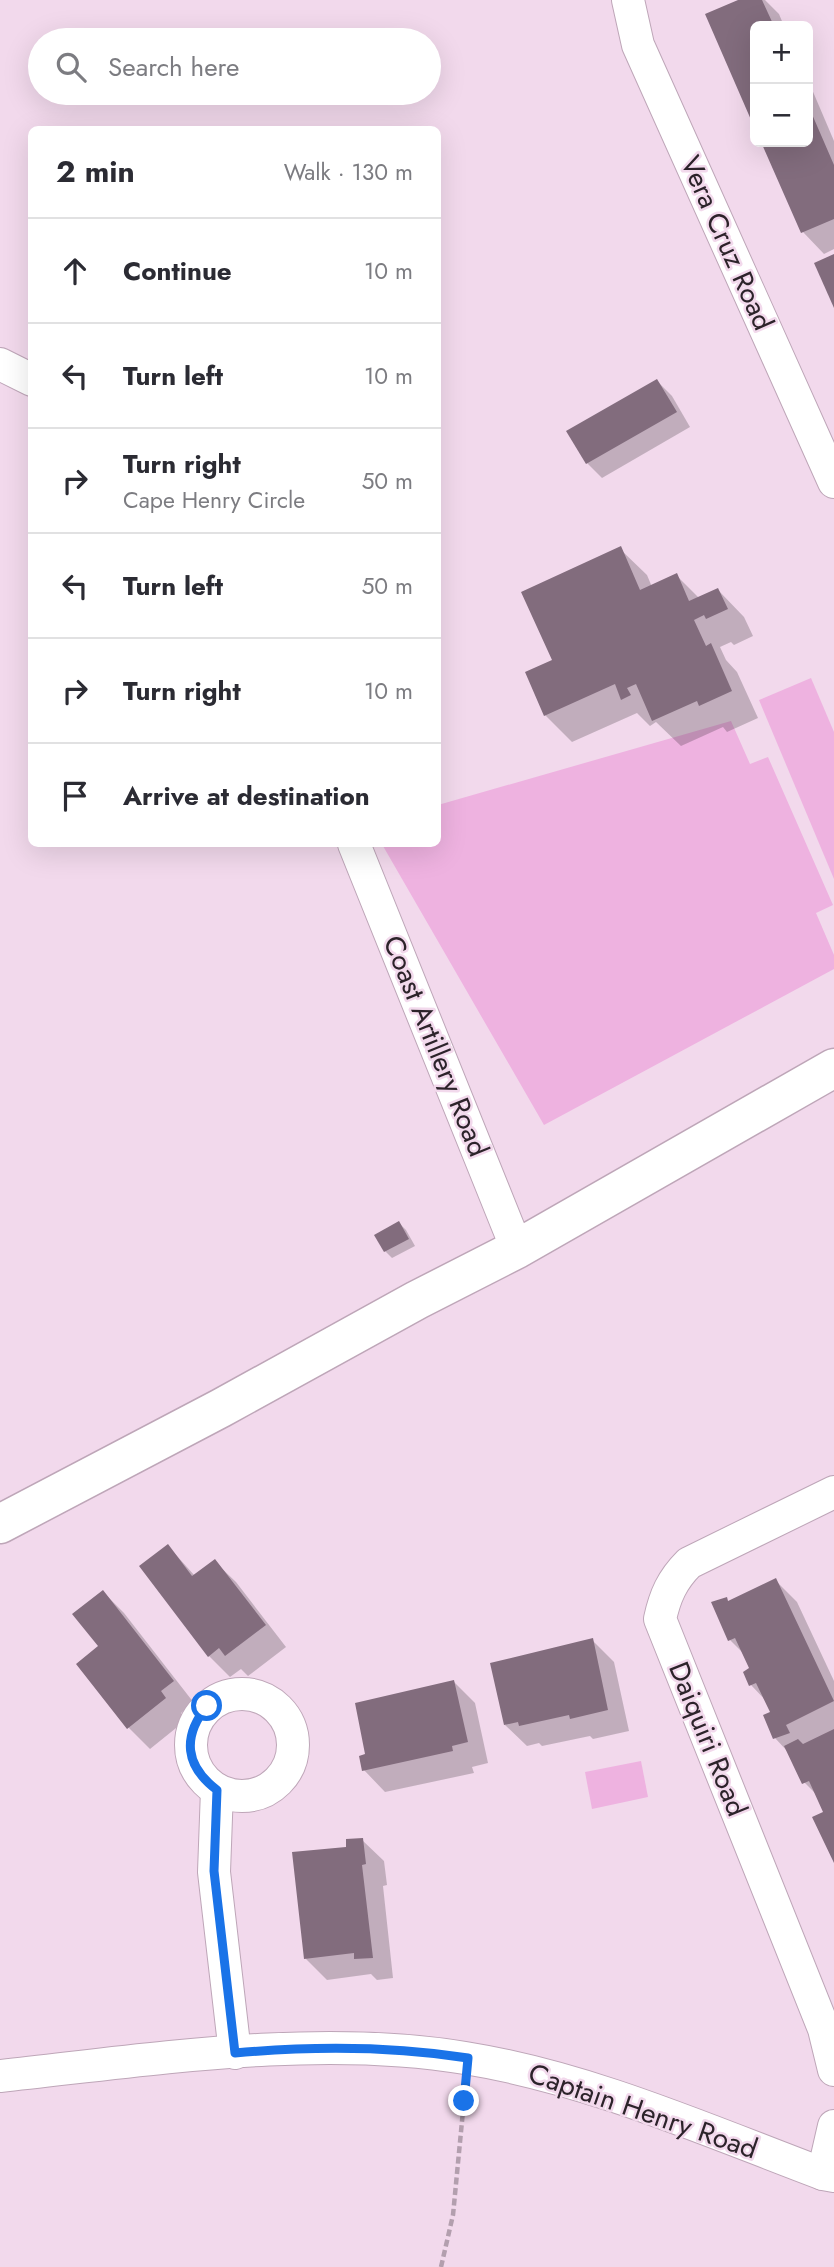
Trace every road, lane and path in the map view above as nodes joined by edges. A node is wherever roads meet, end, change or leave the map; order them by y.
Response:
1 (628, 0) edge
2 (0, 364) edge
3 (28, 378) edge
4 (834, 482) edge
5 (355, 847) edge
6 (834, 1068) edge
7 (517, 1249) junction
8 (834, 1492) edge
9 (0, 1524) edge
10 (217, 1790) dead end
11 (235, 2053) junction
12 (468, 2058) junction
13 (834, 2070) edge
14 (0, 2076) edge
15 (834, 2126) edge
16 (829, 2175) edge
17 (441, 2267) edge

1 - 4 street, Vera Cruz Road
2 - 3 street
5 - 7 street, Coast Artillery Road
6 - 7 street
7 - 9 street
8 - 13 street, Daiquiri Road
10 - 11 street
11 - 12 street, Captain Henry Road
11 - 14 street, Captain Henry Road
12 - 16 street, Captain Henry Road
12 - 17 path
15 - 16 street

